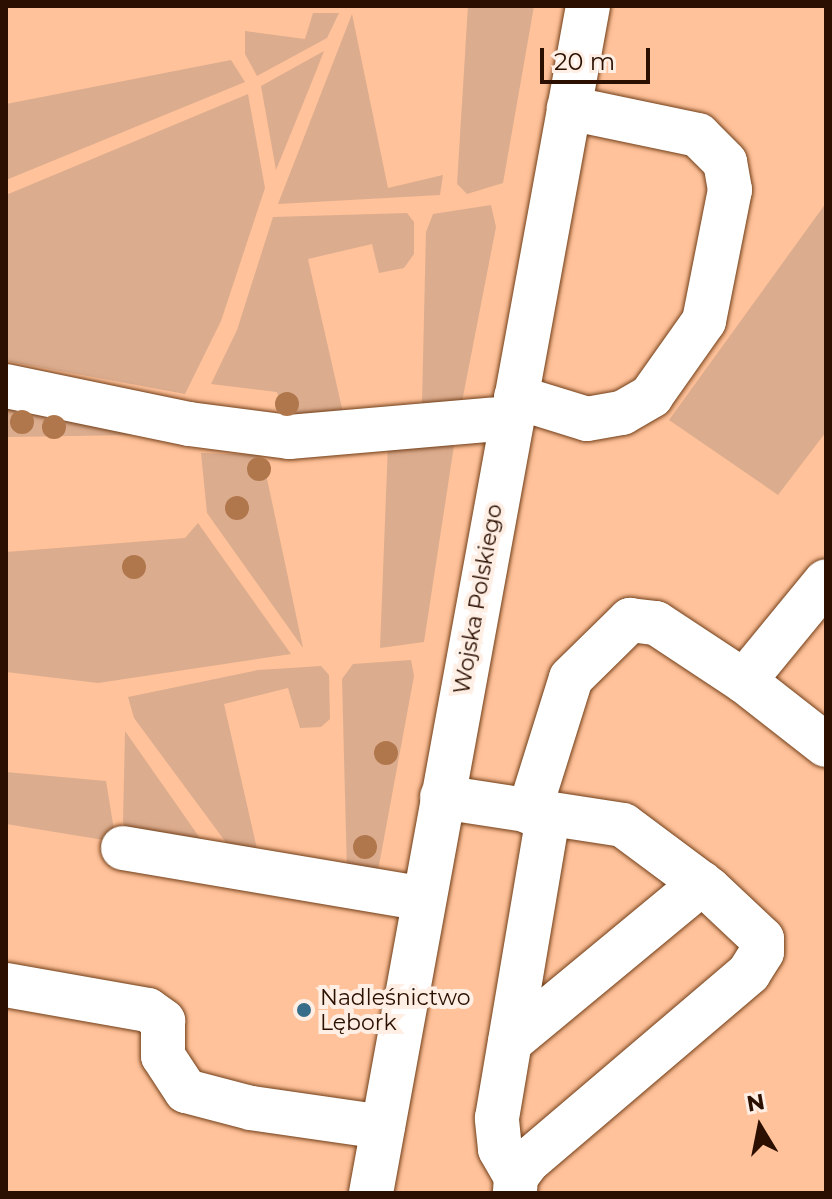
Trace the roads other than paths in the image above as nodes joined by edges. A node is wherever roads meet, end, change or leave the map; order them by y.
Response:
1 (588, 6) edge
2 (569, 108) junction
3 (6, 386) edge
4 (514, 408) junction
5 (826, 581) edge
6 (744, 681) junction
7 (826, 745) edge
8 (442, 797) junction
9 (539, 814) junction
10 (123, 848) dead end
11 (702, 883) junction
12 (424, 899) junction
13 (6, 985) edge
14 (510, 1042) junction
15 (383, 1127) junction
16 (515, 1185) edge
17 (371, 1193) edge

1 - 2 street, Wojska Polskiego
2 - 4 street, Wojska Polskiego
2 - 4 street
3 - 4 street
4 - 8 street, Wojska Polskiego
5 - 6 street
6 - 7 street
6 - 9 street
8 - 9 street
8 - 12 street, Wojska Polskiego
9 - 11 street
9 - 14 street
10 - 12 street
11 - 14 street
11 - 16 street
12 - 15 street, Wojska Polskiego
13 - 15 street
14 - 16 street
15 - 17 street, Wojska Polskiego

